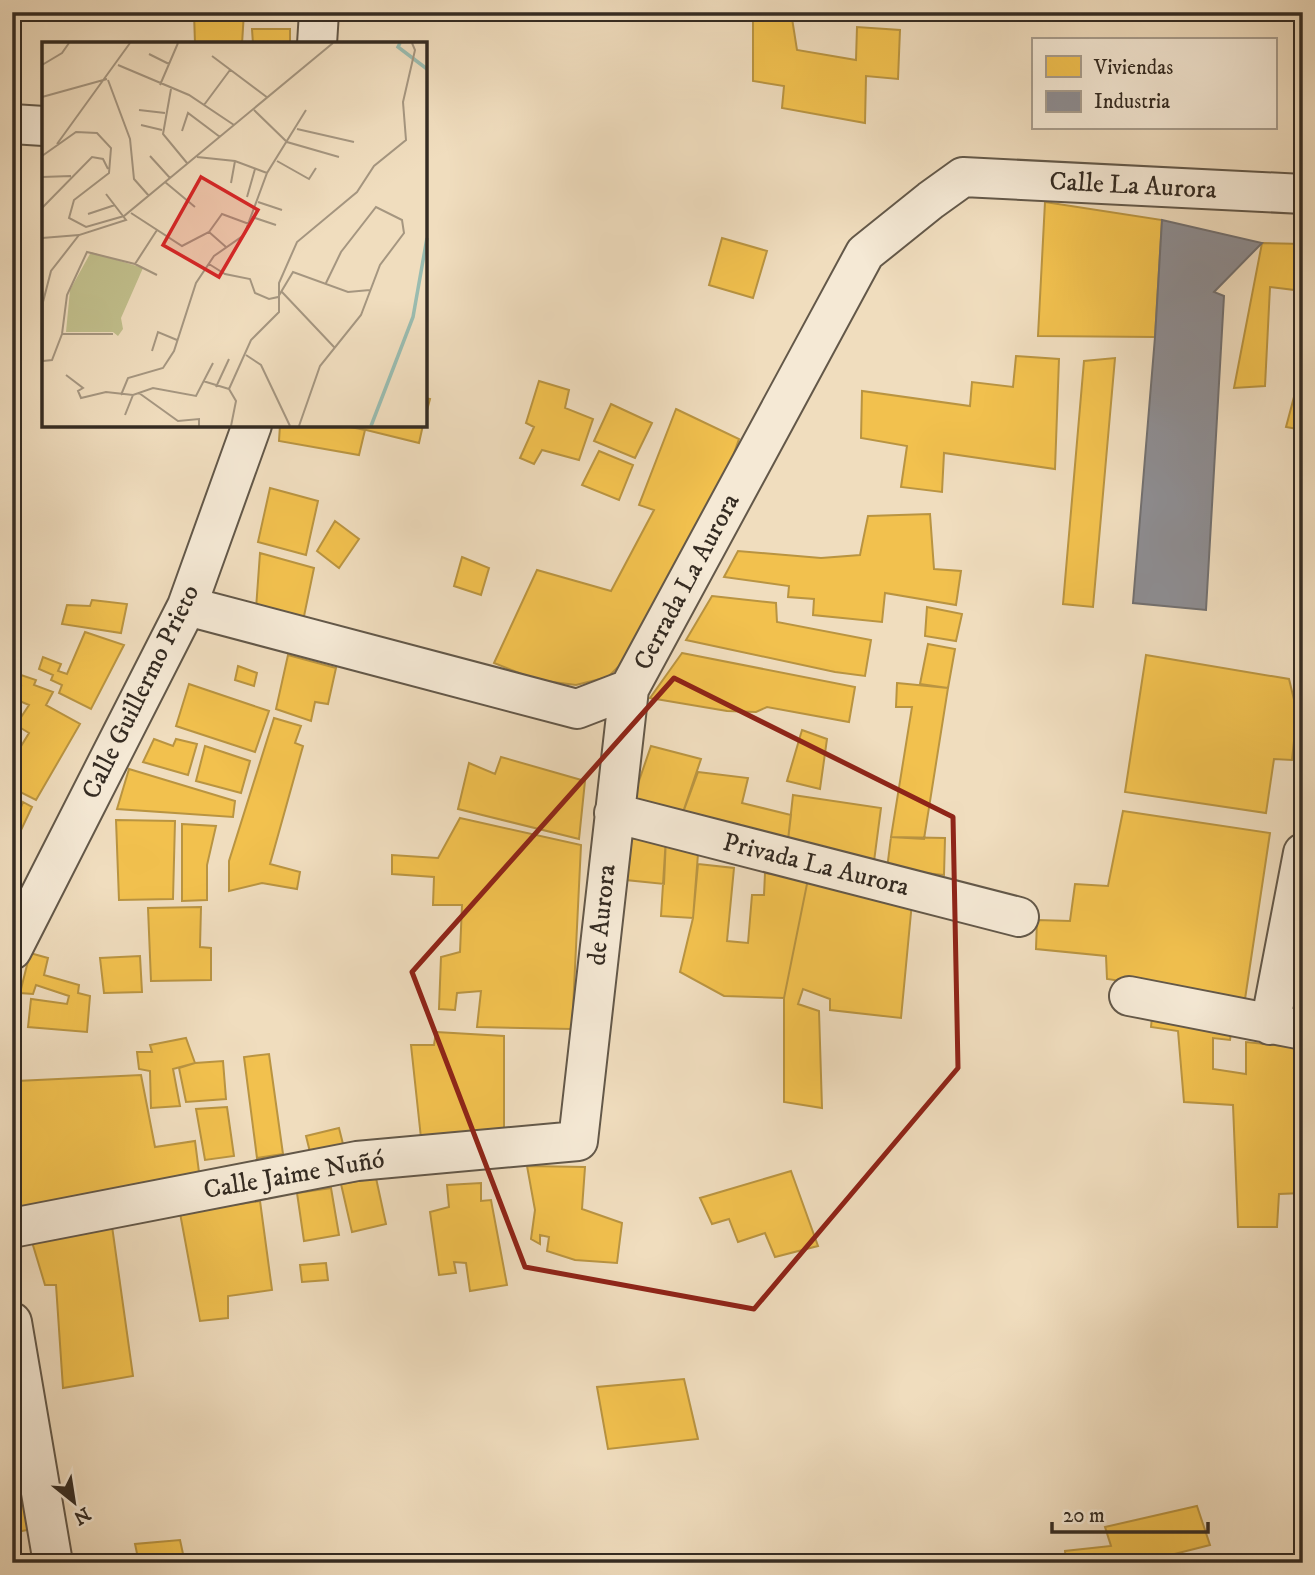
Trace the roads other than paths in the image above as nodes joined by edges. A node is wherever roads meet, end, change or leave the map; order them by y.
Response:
1 (319, 12) edge
2 (317, 42) edge
3 (12, 124) edge
4 (42, 126) edge
5 (963, 177) joint
6 (1303, 194) edge
7 (252, 427) edge
8 (187, 606) junction
9 (629, 689) junction
10 (614, 813) junction
11 (1303, 853) edge
12 (1019, 917) dead end
13 (12, 950) edge
14 (1129, 996) dead end
15 (1286, 1027) edge
16 (578, 1141) joint
17 (12, 1228) edge
18 (12, 1322) edge
19 (17, 1383) edge
20 (53, 1563) edge

1 - 2 street
3 - 4 street
5 - 6 street, Calle La Aurora
5 - 9 street, Cerrada La Aurora
7 - 8 street, Calle Guillermo Prieto
8 - 9 street, Cerrada La Aurora
8 - 13 street, Calle Guillermo Prieto
9 - 10 street, de Aurora
10 - 12 street, Privada La Aurora
10 - 16 street, de Aurora
11 - 15 street
14 - 15 street
16 - 17 street, Calle Jaime Nuñó
18 - 19 street
19 - 20 street

